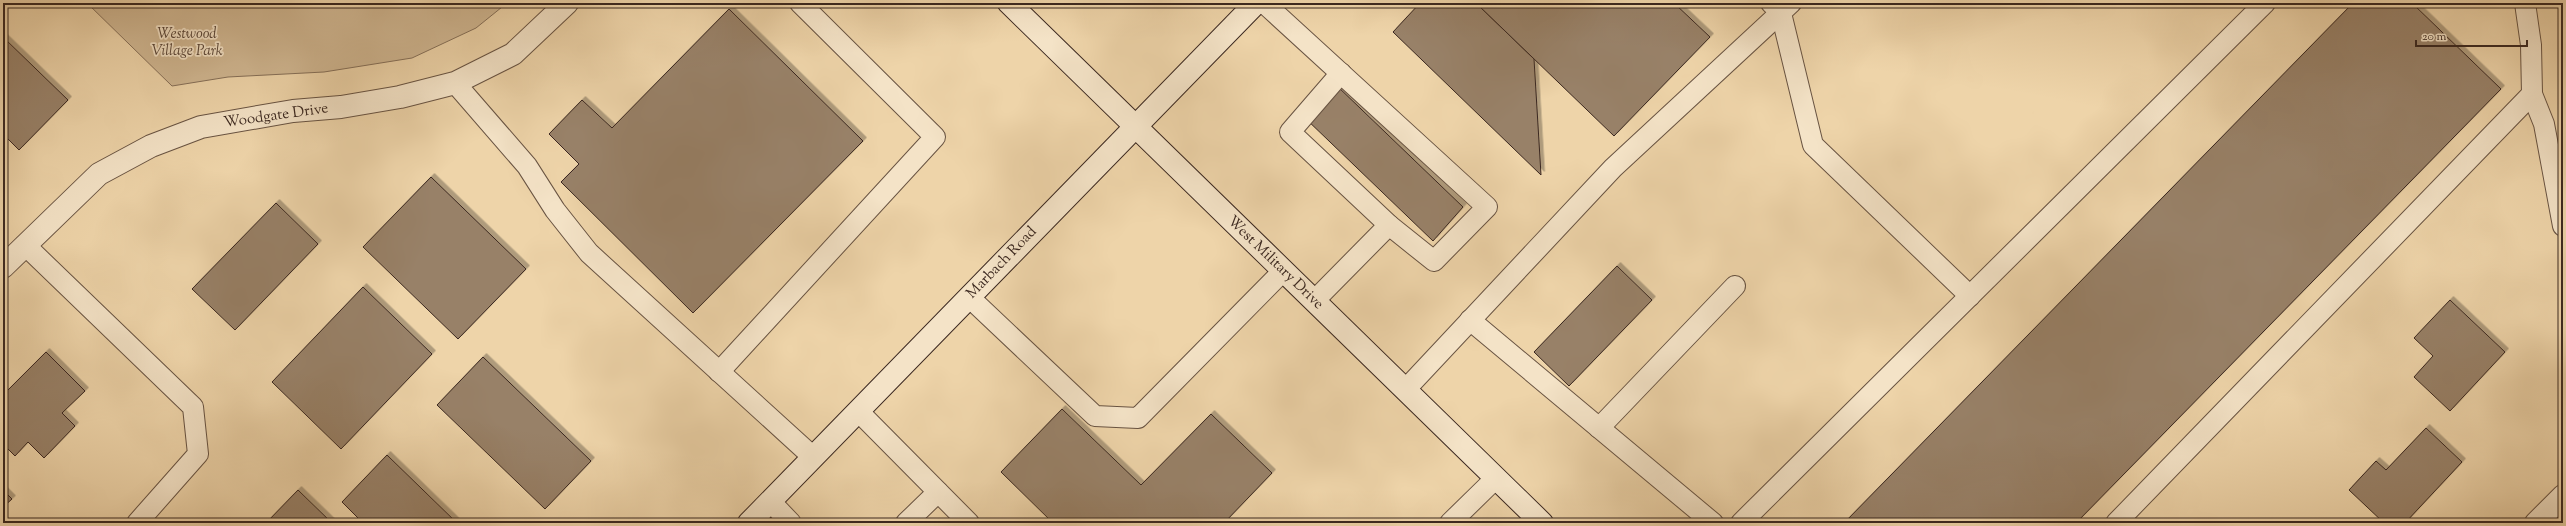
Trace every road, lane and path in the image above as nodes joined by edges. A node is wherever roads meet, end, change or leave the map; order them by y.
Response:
1 (567, 3) edge
2 (800, 3) edge
3 (1009, 3) edge
4 (1256, 3) edge
5 (1264, 3) edge
6 (2265, 3) edge
7 (2525, 3) edge
8 (1781, 6) edge
9 (1341, 73) junction
10 (455, 83) junction
11 (2532, 94) junction
12 (1135, 128) junction
13 (1389, 225) junction
14 (2563, 226) edge
15 (10, 255) edge
16 (1283, 271) junction
17 (1735, 286) dead end
18 (1970, 296) junction
19 (969, 297) junction
20 (1314, 301) junction
21 (1470, 320) junction
22 (719, 372) junction
23 (1405, 390) junction
24 (858, 411) junction
25 (1599, 428) junction
26 (813, 457) junction
27 (1496, 478) junction
28 (938, 492) junction
29 (2563, 496) edge
30 (770, 501) junction
31 (137, 523) edge
32 (749, 523) edge
33 (792, 523) edge
34 (906, 523) edge
35 (969, 523) edge
36 (1450, 523) edge
37 (1542, 523) edge
38 (1713, 523) edge
39 (1742, 523) edge
40 (2116, 523) edge
41 (2536, 523) edge

1 - 10 main road, Woodgate Drive
2 - 22 lane
3 - 12 main road, West Military Drive
4 - 12 main road, Marbach Road
5 - 9 lane
6 - 18 lane
7 - 11 lane
8 - 18 lane
8 - 21 lane
9 - 13 lane
9 - 13 lane
10 - 15 main road, Woodgate Drive
10 - 22 lane
11 - 14 lane
11 - 40 lane
12 - 16 main road, West Military Drive
12 - 19 main road, Marbach Road
13 - 20 lane
15 - 31 lane
16 - 19 lane
16 - 20 main road, West Military Drive
17 - 25 lane
18 - 39 lane
19 - 24 main road, Marbach Road
20 - 23 main road, West Military Drive
21 - 23 lane
21 - 25 lane
22 - 26 lane
23 - 27 main road, West Military Drive
24 - 26 main road, Marbach Road
24 - 28 lane
25 - 38 lane
26 - 30 main road, Marbach Road
27 - 36 lane
27 - 37 main road, West Military Drive
28 - 34 lane
28 - 35 lane
29 - 41 main road
30 - 32 main road, Marbach Road
30 - 33 lane

